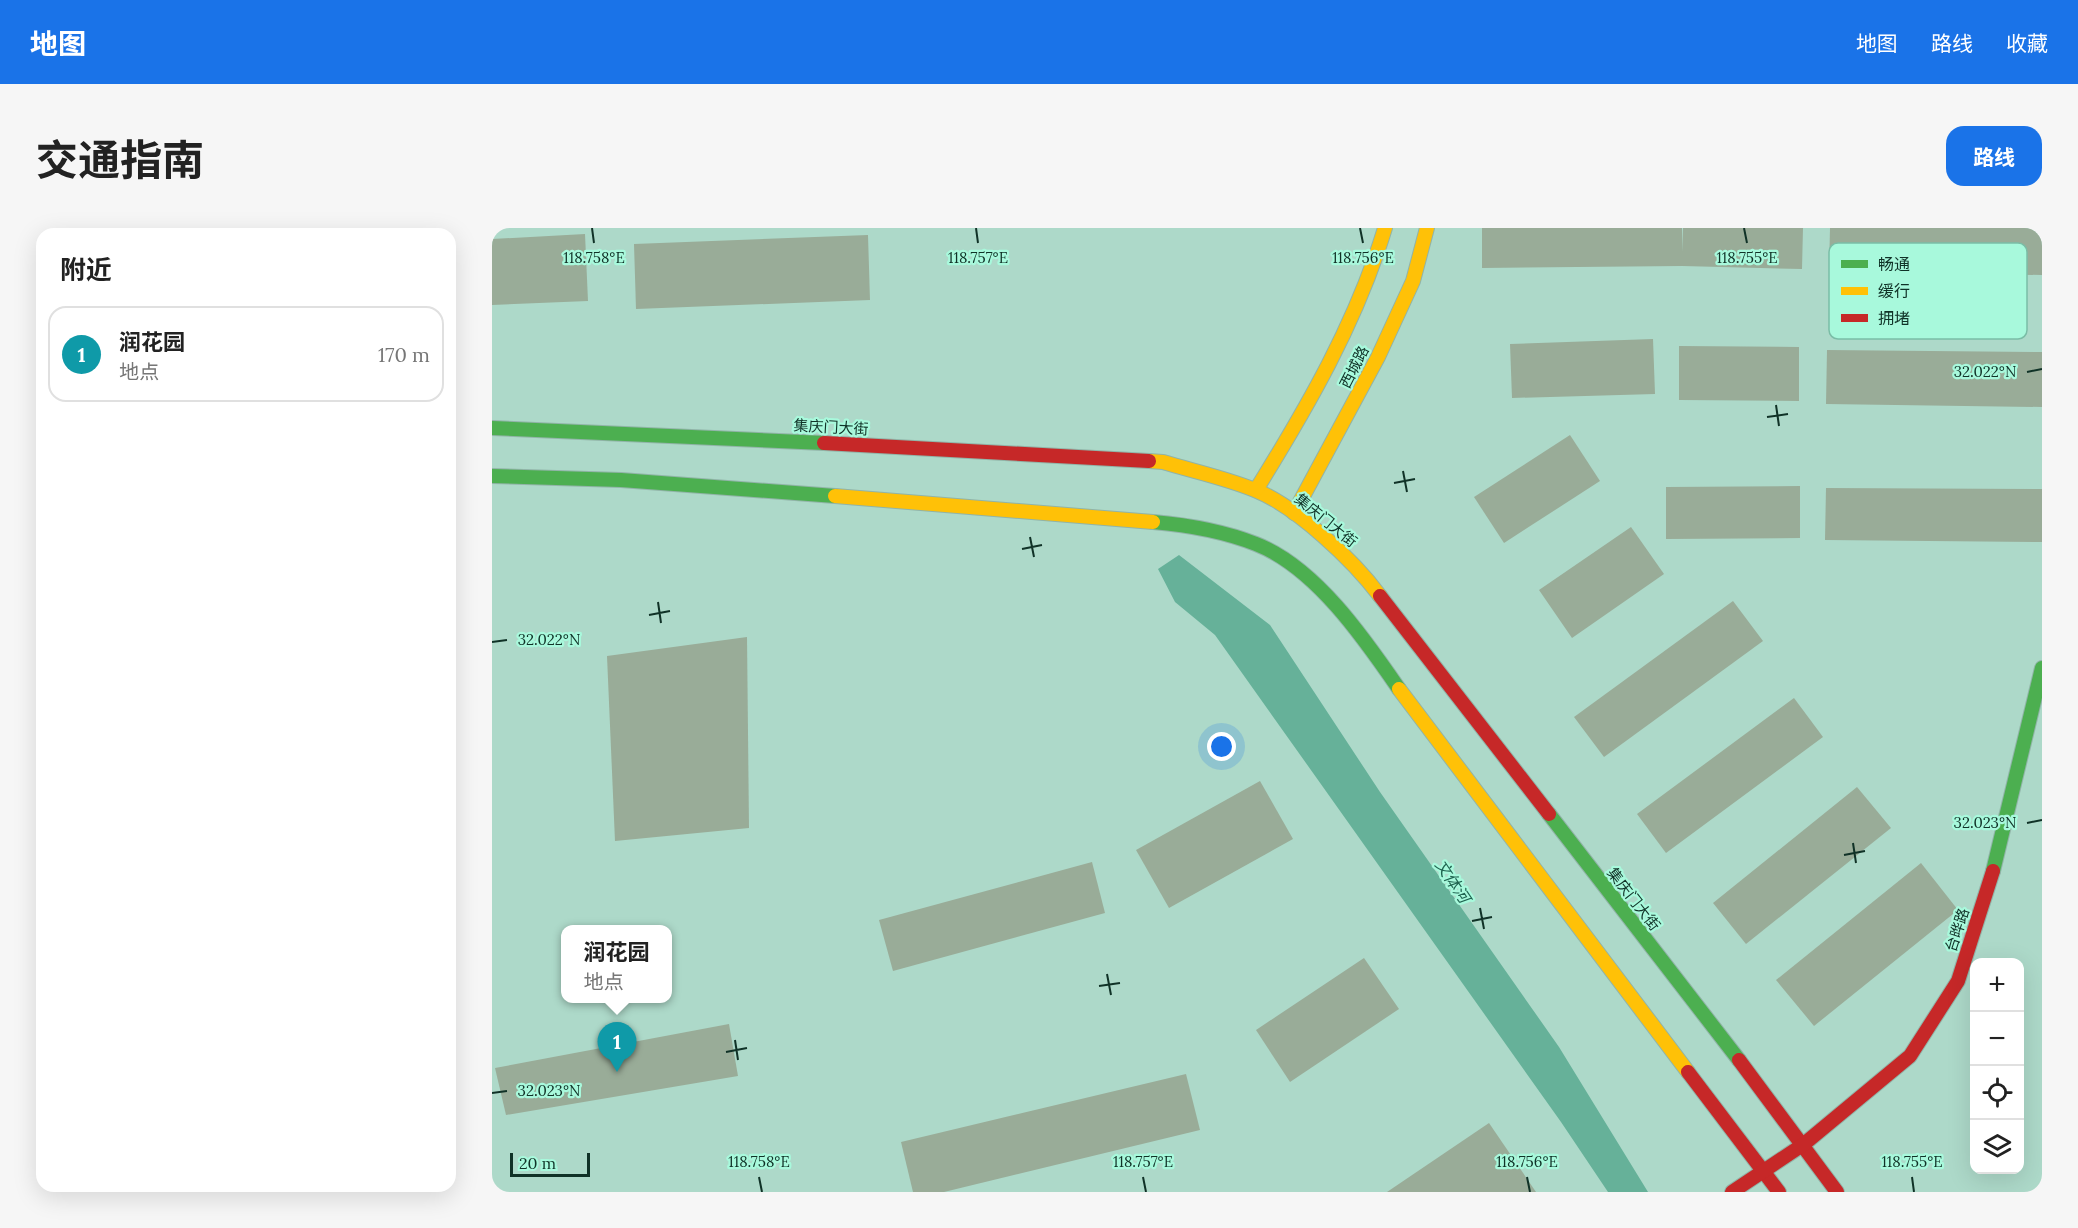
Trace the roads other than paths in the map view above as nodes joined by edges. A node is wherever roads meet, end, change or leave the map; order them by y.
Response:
1 (1385, 228) edge
2 (1427, 228) edge
3 (492, 428) edge
4 (492, 476) edge
5 (1256, 490) junction
6 (1294, 513) junction
7 (2042, 668) edge
8 (1804, 1144) junction
9 (1764, 1171) junction
10 (1732, 1192) edge
11 (1779, 1192) edge
12 (1837, 1192) edge

1 - 5 main road, 西城路
2 - 6 main road, 西城路
3 - 5 main road, 集庆门大街
4 - 9 main road
5 - 6 main road, 集庆门大街
6 - 8 main road, 集庆门大街
7 - 8 main road, 台晔路
8 - 9 main road, 台晔路
8 - 12 main road, 集庆门大街
9 - 10 main road, 台晔路
9 - 11 main road

